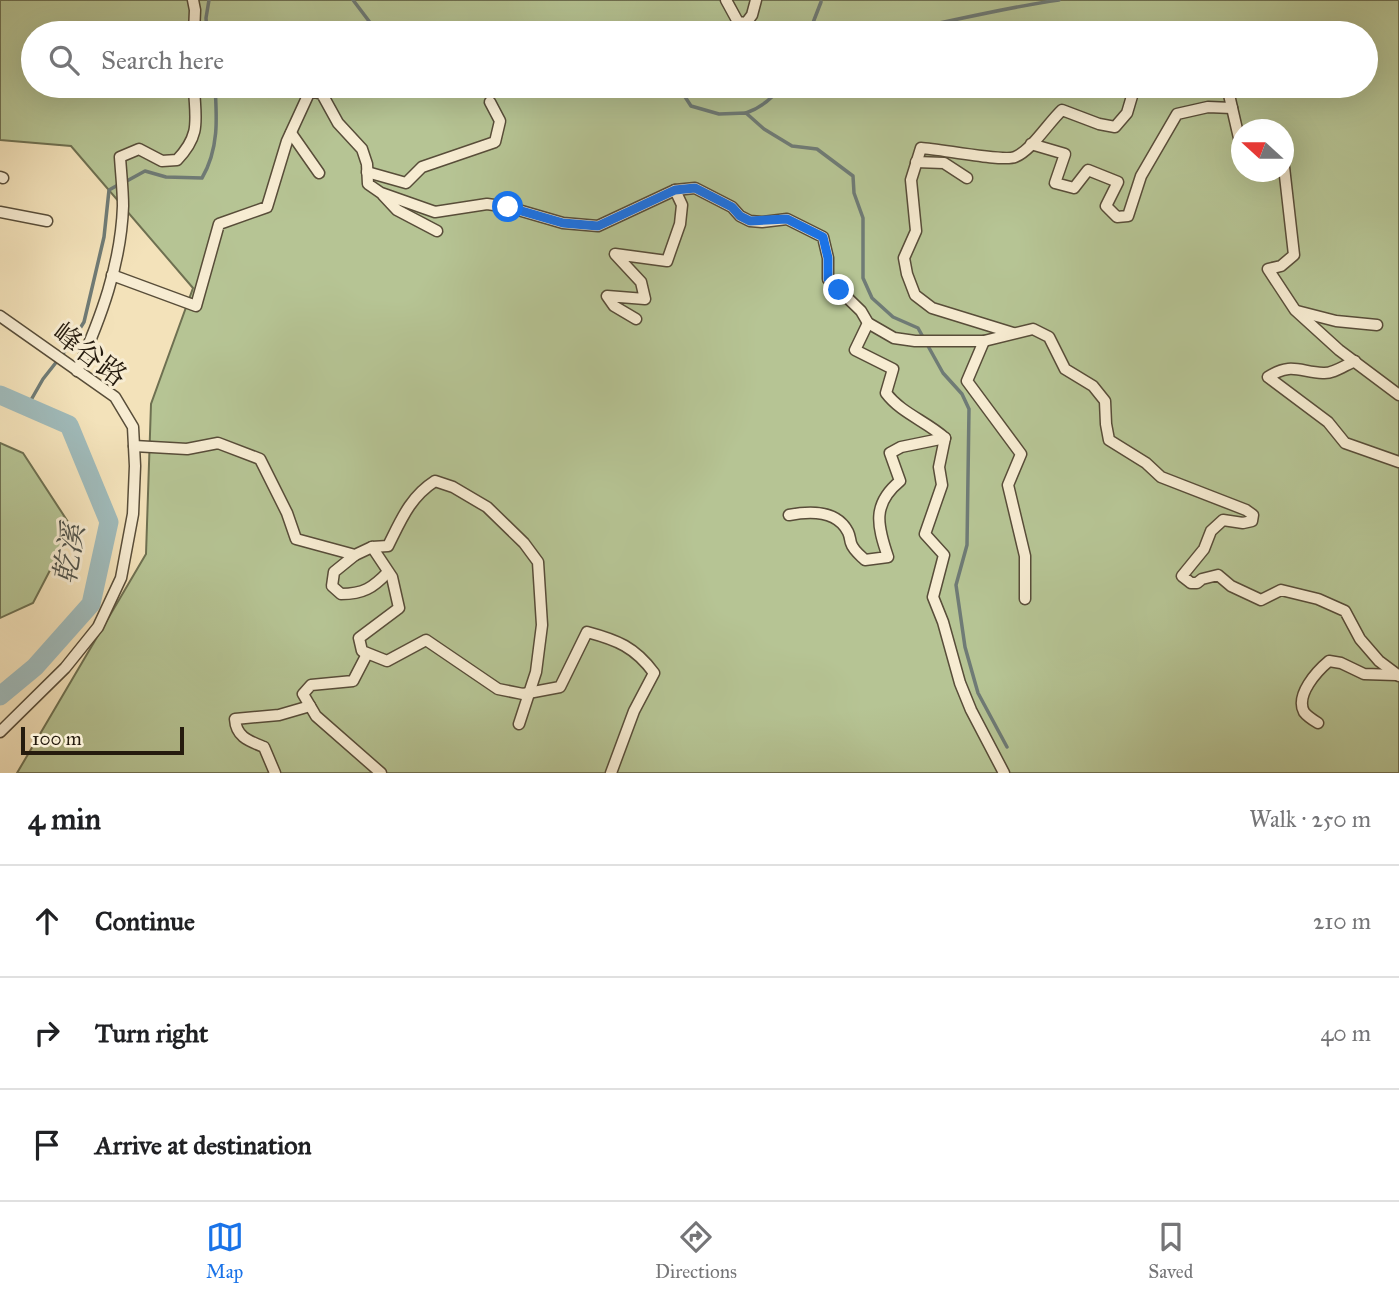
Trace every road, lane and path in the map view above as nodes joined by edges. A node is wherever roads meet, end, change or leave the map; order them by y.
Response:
1 (193, 0) edge
2 (726, 0) edge
3 (756, 0) edge
4 (195, 21) edge
5 (737, 21) edge
6 (748, 21) edge
7 (195, 98) edge
8 (307, 98) edge
9 (324, 98) edge
10 (1131, 98) edge
11 (1230, 98) edge
12 (489, 102) dead end
13 (1232, 108) junction
14 (1234, 119) edge
15 (291, 133) junction
16 (1031, 144) junction
17 (916, 162) junction
18 (367, 172) junction
19 (319, 173) dead end
20 (967, 178) dead end
21 (1285, 182) edge
22 (675, 190) junction
23 (381, 193) junction
24 (0, 212) edge
25 (47, 221) dead end
26 (437, 231) dead end
27 (112, 275) junction
28 (1295, 310) junction
29 (0, 316) edge
30 (636, 319) dead end
31 (868, 323) junction
32 (1377, 325) dead end
33 (1016, 334) junction
34 (984, 341) junction
35 (1354, 362) junction
36 (77, 371) junction
37 (1399, 395) edge
38 (945, 438) junction
39 (134, 446) junction
40 (1399, 462) edge
41 (789, 515) dead end
42 (372, 547) junction
43 (355, 555) junction
44 (388, 572) junction
45 (1025, 599) dead end
46 (367, 653) junction
47 (1397, 676) edge
48 (531, 693) junction
49 (310, 706) junction
50 (1318, 723) dead end
51 (519, 724) dead end
52 (0, 732) edge
53 (275, 773) edge
54 (381, 773) edge
55 (611, 773) edge
56 (1004, 773) edge

1 - 4 street
2 - 5 street
3 - 6 street
7 - 27 street
8 - 15 street
9 - 18 street
10 - 16 street
11 - 13 street
12 - 18 street
13 - 14 street
13 - 16 street
15 - 19 street
15 - 27 street
16 - 17 street
17 - 20 street
17 - 33 street
18 - 23 street
21 - 28 street
22 - 23 street
22 - 30 street
22 - 31 street
23 - 26 street
24 - 25 street
27 - 36 street
28 - 32 street
28 - 35 street
29 - 36 street, 峰谷路
31 - 34 street
31 - 38 street
33 - 34 street
33 - 47 street
34 - 45 street
35 - 37 street
35 - 40 street
36 - 39 street, 峰谷路
38 - 41 street
38 - 56 street
39 - 43 street
39 - 52 street, 峰谷路
42 - 43 street
42 - 44 street
42 - 48 street
43 - 44 street
44 - 46 street
46 - 48 street
46 - 49 street
47 - 50 street
48 - 51 street
48 - 55 street
49 - 53 street
49 - 54 street

